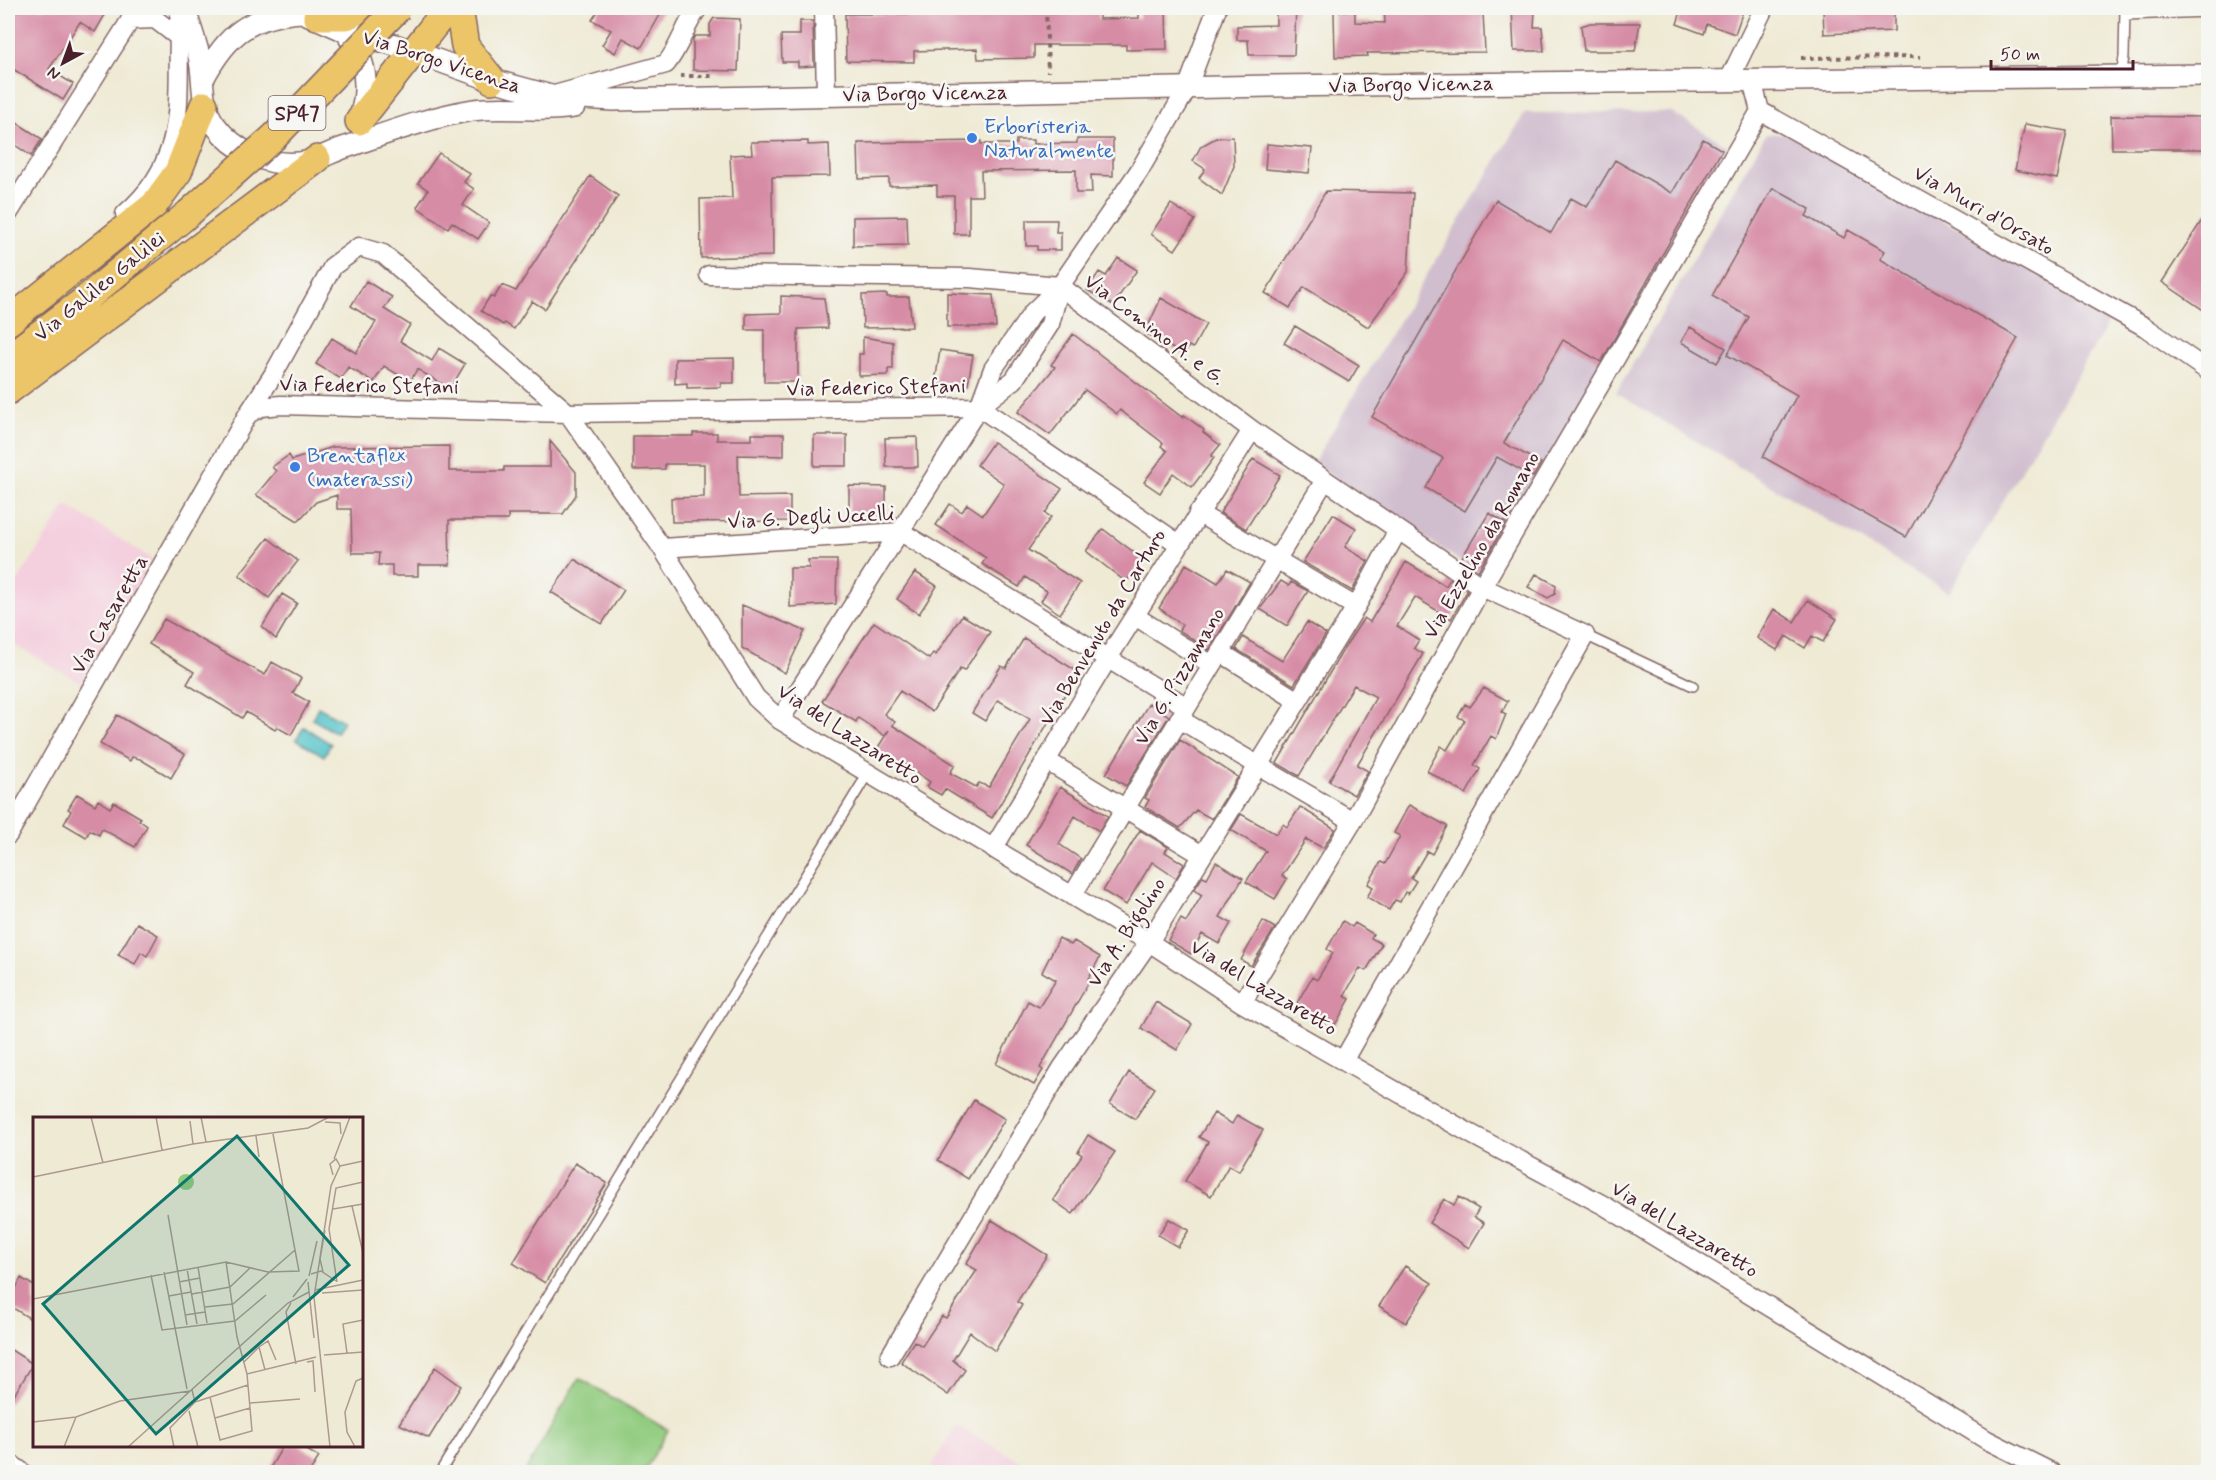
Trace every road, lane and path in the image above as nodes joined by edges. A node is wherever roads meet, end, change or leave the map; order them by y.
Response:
1 (180, 8) edge
2 (184, 8) edge
3 (363, 8) edge
4 (398, 8) edge
5 (448, 8) edge
6 (459, 8) edge
7 (698, 8) edge
8 (824, 8) edge
9 (1046, 8) edge
10 (1217, 8) edge
11 (1764, 8) edge
12 (2125, 11) edge
13 (304, 12) edge
14 (2208, 12) edge
15 (134, 14) edge
16 (343, 30) junction
17 (177, 36) junction
18 (414, 52) junction
19 (2208, 75) edge
20 (2121, 76) junction
21 (492, 80) junction
22 (1729, 80) junction
23 (1752, 80) junction
24 (1187, 89) junction
25 (1050, 91) junction
26 (203, 92) junction
27 (826, 94) junction
28 (551, 96) junction
29 (613, 100) junction
30 (1760, 111) junction
31 (358, 121) junction
32 (324, 156) junction
33 (8, 214) edge
34 (70, 270) junction
35 (709, 275) dead end
36 (1060, 286) junction
37 (8, 322) edge
38 (8, 358) edge
39 (2208, 371) edge
40 (8, 391) edge
41 (979, 407) junction
42 (568, 413) junction
43 (248, 414) junction
44 (1252, 430) junction
45 (1325, 480) junction
46 (1198, 513) junction
47 (1398, 530) junction
48 (901, 532) junction
49 (1179, 544) junction
50 (662, 548) junction
51 (1275, 560) junction
52 (1482, 587) junction
53 (1356, 607) junction
54 (1134, 616) junction
55 (1585, 635) junction
56 (1108, 658) junction
57 (1216, 658) junction
58 (1693, 686) dead end
59 (1298, 701) junction
60 (1183, 713) junction
61 (780, 720) junction
62 (1047, 761) junction
63 (1257, 765) junction
64 (867, 775) junction
65 (1125, 809) junction
66 (1353, 821) junction
67 (8, 835) edge
68 (993, 849) junction
69 (1202, 855) junction
70 (1072, 896) junction
71 (1149, 942) junction
72 (1242, 1003) junction
73 (1343, 1061) junction
74 (890, 1356) dead end
75 (8, 1462) edge
76 (22, 1473) edge
77 (440, 1473) edge
78 (2051, 1473) edge

1 - 17 street
2 - 26 street, Via Borgo Vicenza
3 - 13 main road
4 - 38 main road, Via Galileo Galilei / SP47, bridge
5 - 18 main road
6 - 21 main road
7 - 28 street
8 - 27 street
9 - 25 path
10 - 24 street
11 - 22 street
12 - 14 lane
12 - 20 lane
13 - 16 street, Via Borgo Vicenza
13 - 26 street
15 - 17 street
15 - 33 street
16 - 18 street, Via Borgo Vicenza
16 - 31 street, Via Borgo Vicenza
17 - 34 street
18 - 21 street, Via Borgo Vicenza
18 - 31 main road
19 - 20 street, Via Borgo Vicenza
20 - 23 street, Via Borgo Vicenza
21 - 28 street, Via Borgo Vicenza
22 - 23 street, Via Borgo Vicenza
22 - 24 street, Via Borgo Vicenza
23 - 30 street
24 - 25 street, Via Borgo Vicenza
24 - 36 street
25 - 27 street, Via Borgo Vicenza
26 - 32 street, Via Borgo Vicenza
26 - 34 main road
27 - 29 street, Via Borgo Vicenza
28 - 29 street, Via Borgo Vicenza
29 - 32 street, Via Borgo Vicenza
30 - 39 street, Via Muri d'Orsato
30 - 52 street, Via Ezzelino da Romano
31 - 32 street, Via Borgo Vicenza
32 - 40 main road
34 - 37 main road
35 - 36 street, Via Comino A. e G.
36 - 41 street
36 - 44 street, Via Comino A. e G.
41 - 42 street, Via Federico Stefani
41 - 48 street
41 - 49 street, Via Federico Stefani
42 - 43 street, Via Federico Stefani
42 - 43 street, Via Federico Stefani
42 - 50 street, Via del Lazzaretto
43 - 67 street, Via Casaretta
44 - 45 street, Via Comino A. e G.
44 - 46 street, Via Benvenuto da Carturo
45 - 47 street, Via Comino A. e G.
45 - 51 street, Via G. Pizzamano
46 - 49 street, Via Benvenuto da Carturo
46 - 51 street
47 - 52 street, Via Comino A. e G.
47 - 53 street, Via A. Bigolino
48 - 50 street, Via G. Degli Uccelli
48 - 56 street, Via G. Degli Uccelli
48 - 61 street
49 - 54 street, Via Benvenuto da Carturo
50 - 61 street, Via del Lazzaretto
51 - 53 street
51 - 57 street, Via G. Pizzamano
52 - 55 street, Via Comino A. e G.
52 - 66 street, Via Ezzelino da Romano
53 - 59 street, Via A. Bigolino
54 - 56 street, Via Benvenuto da Carturo
54 - 57 street
55 - 58 lane
55 - 73 street
56 - 60 street, Via G. Degli Uccelli
56 - 62 street, Via Benvenuto da Carturo
57 - 59 street
57 - 60 street, Via G. Pizzamano
59 - 63 street, Via A. Bigolino
60 - 63 street, Via G. Degli Uccelli
60 - 65 street, Via G. Pizzamano
61 - 64 street, Via del Lazzaretto
62 - 65 street
62 - 68 street, Via Benvenuto da Carturo
63 - 66 street, Via G. Degli Uccelli
63 - 69 street, Via A. Bigolino
64 - 68 street, Via del Lazzaretto
64 - 77 lane
65 - 69 street
65 - 70 street, Via G. Pizzamano
66 - 72 street, Via Ezzelino da Romano
68 - 70 street, Via del Lazzaretto
69 - 71 street, Via A. Bigolino
70 - 71 street, Via del Lazzaretto
71 - 72 street, Via del Lazzaretto
71 - 74 street, Via A. Bigolino
72 - 73 street, Via del Lazzaretto
73 - 78 street, Via del Lazzaretto
75 - 76 street

